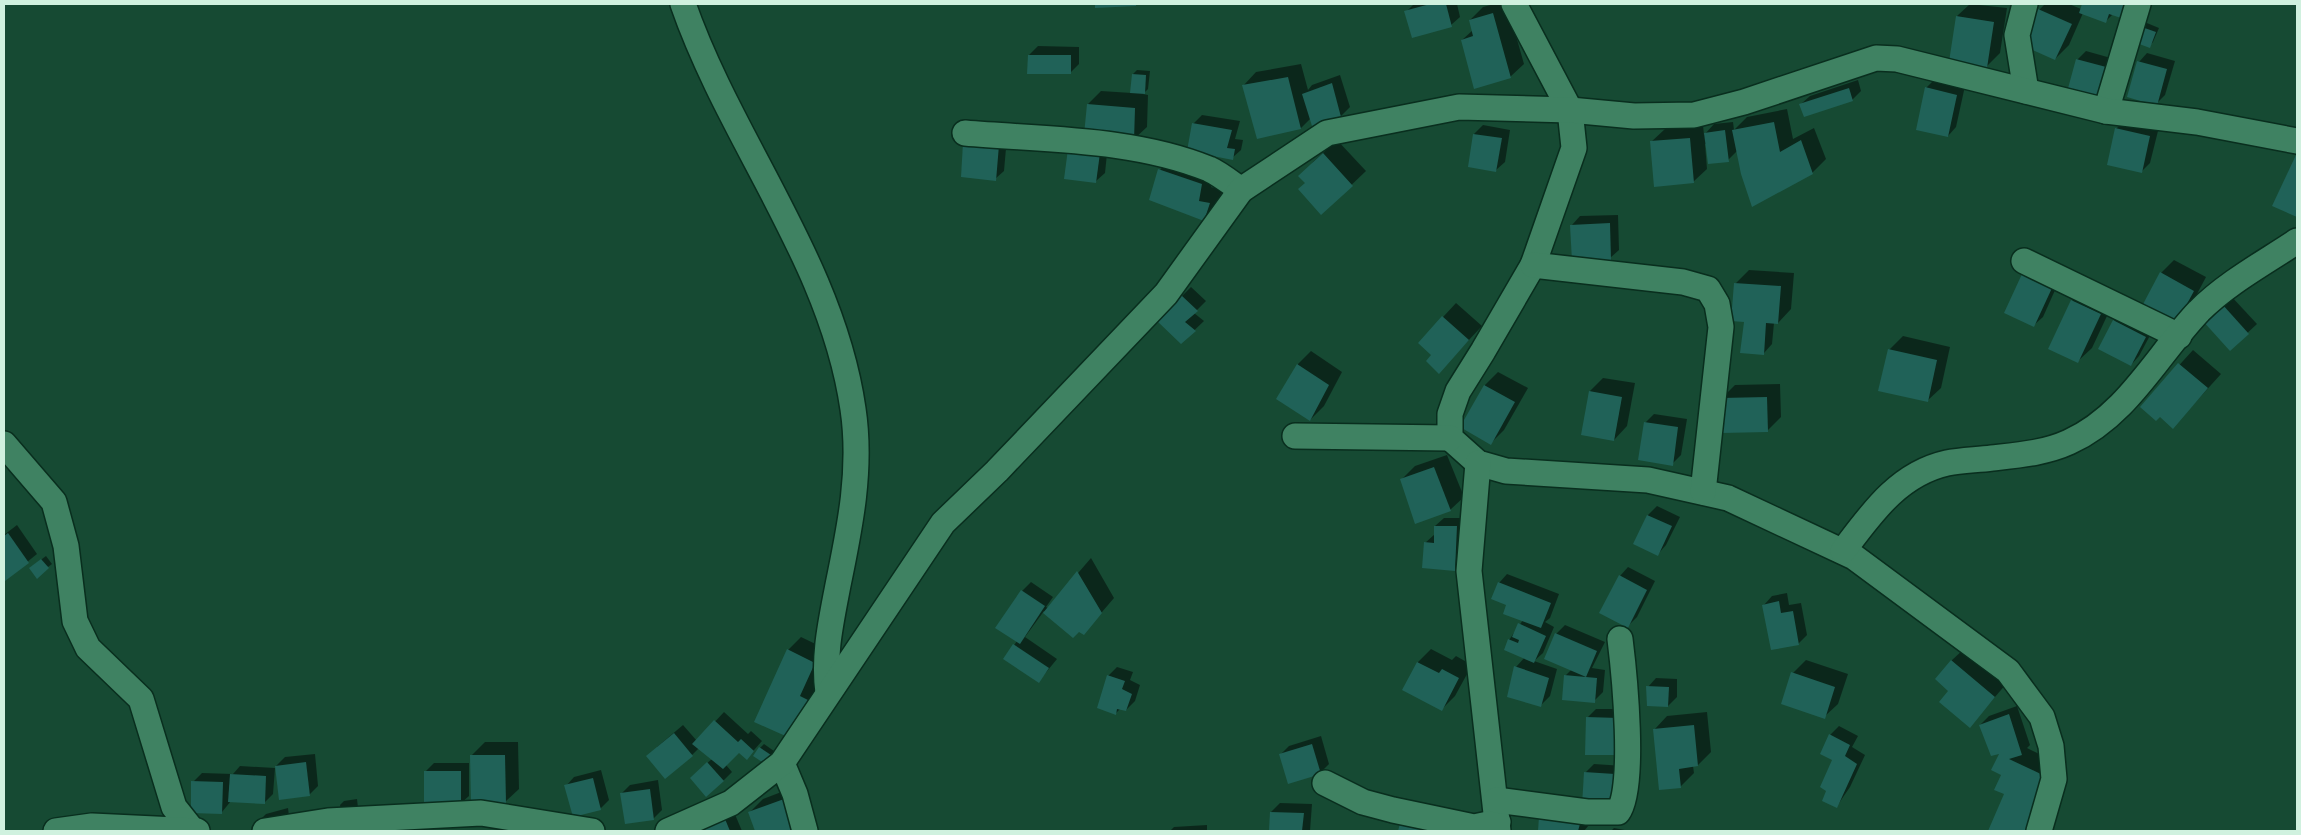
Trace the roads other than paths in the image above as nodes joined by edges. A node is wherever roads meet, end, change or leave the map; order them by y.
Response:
1 (683, 4) edge
2 (1514, 4) edge
3 (2025, 4) edge
4 (2138, 4) edge
5 (2026, 91) junction
6 (1570, 110) junction
7 (2106, 111) junction
8 (964, 133) dead end
9 (2297, 141) edge
10 (1241, 190) junction
11 (2297, 241) edge
12 (2024, 262) dead end
13 (1533, 265) junction
14 (2179, 336) junction
15 (1295, 436) dead end
16 (1450, 438) junction
17 (4, 444) edge
18 (1478, 462) junction
19 (1703, 492) junction
20 (1843, 551) junction
21 (1620, 639) dead end
22 (828, 693) junction
23 (782, 763) junction
24 (1325, 784) dead end
25 (1497, 818) edge
26 (56, 831) edge
27 (194, 831) edge
28 (265, 831) edge
29 (592, 831) edge
30 (668, 831) edge
31 (806, 831) edge
32 (2039, 831) edge

1 - 22 street
2 - 6 street
3 - 5 street
4 - 7 street
5 - 6 street
5 - 7 street
6 - 10 street
6 - 13 street
7 - 9 street
8 - 10 street
10 - 22 street
11 - 14 street
12 - 14 street
13 - 16 street
13 - 19 street
14 - 20 street
15 - 16 street
16 - 18 street
17 - 27 street
18 - 19 street
18 - 25 street
19 - 20 street
20 - 32 street
21 - 25 street
22 - 23 street
23 - 30 street
23 - 31 street
24 - 25 street
26 - 27 street
28 - 29 street

